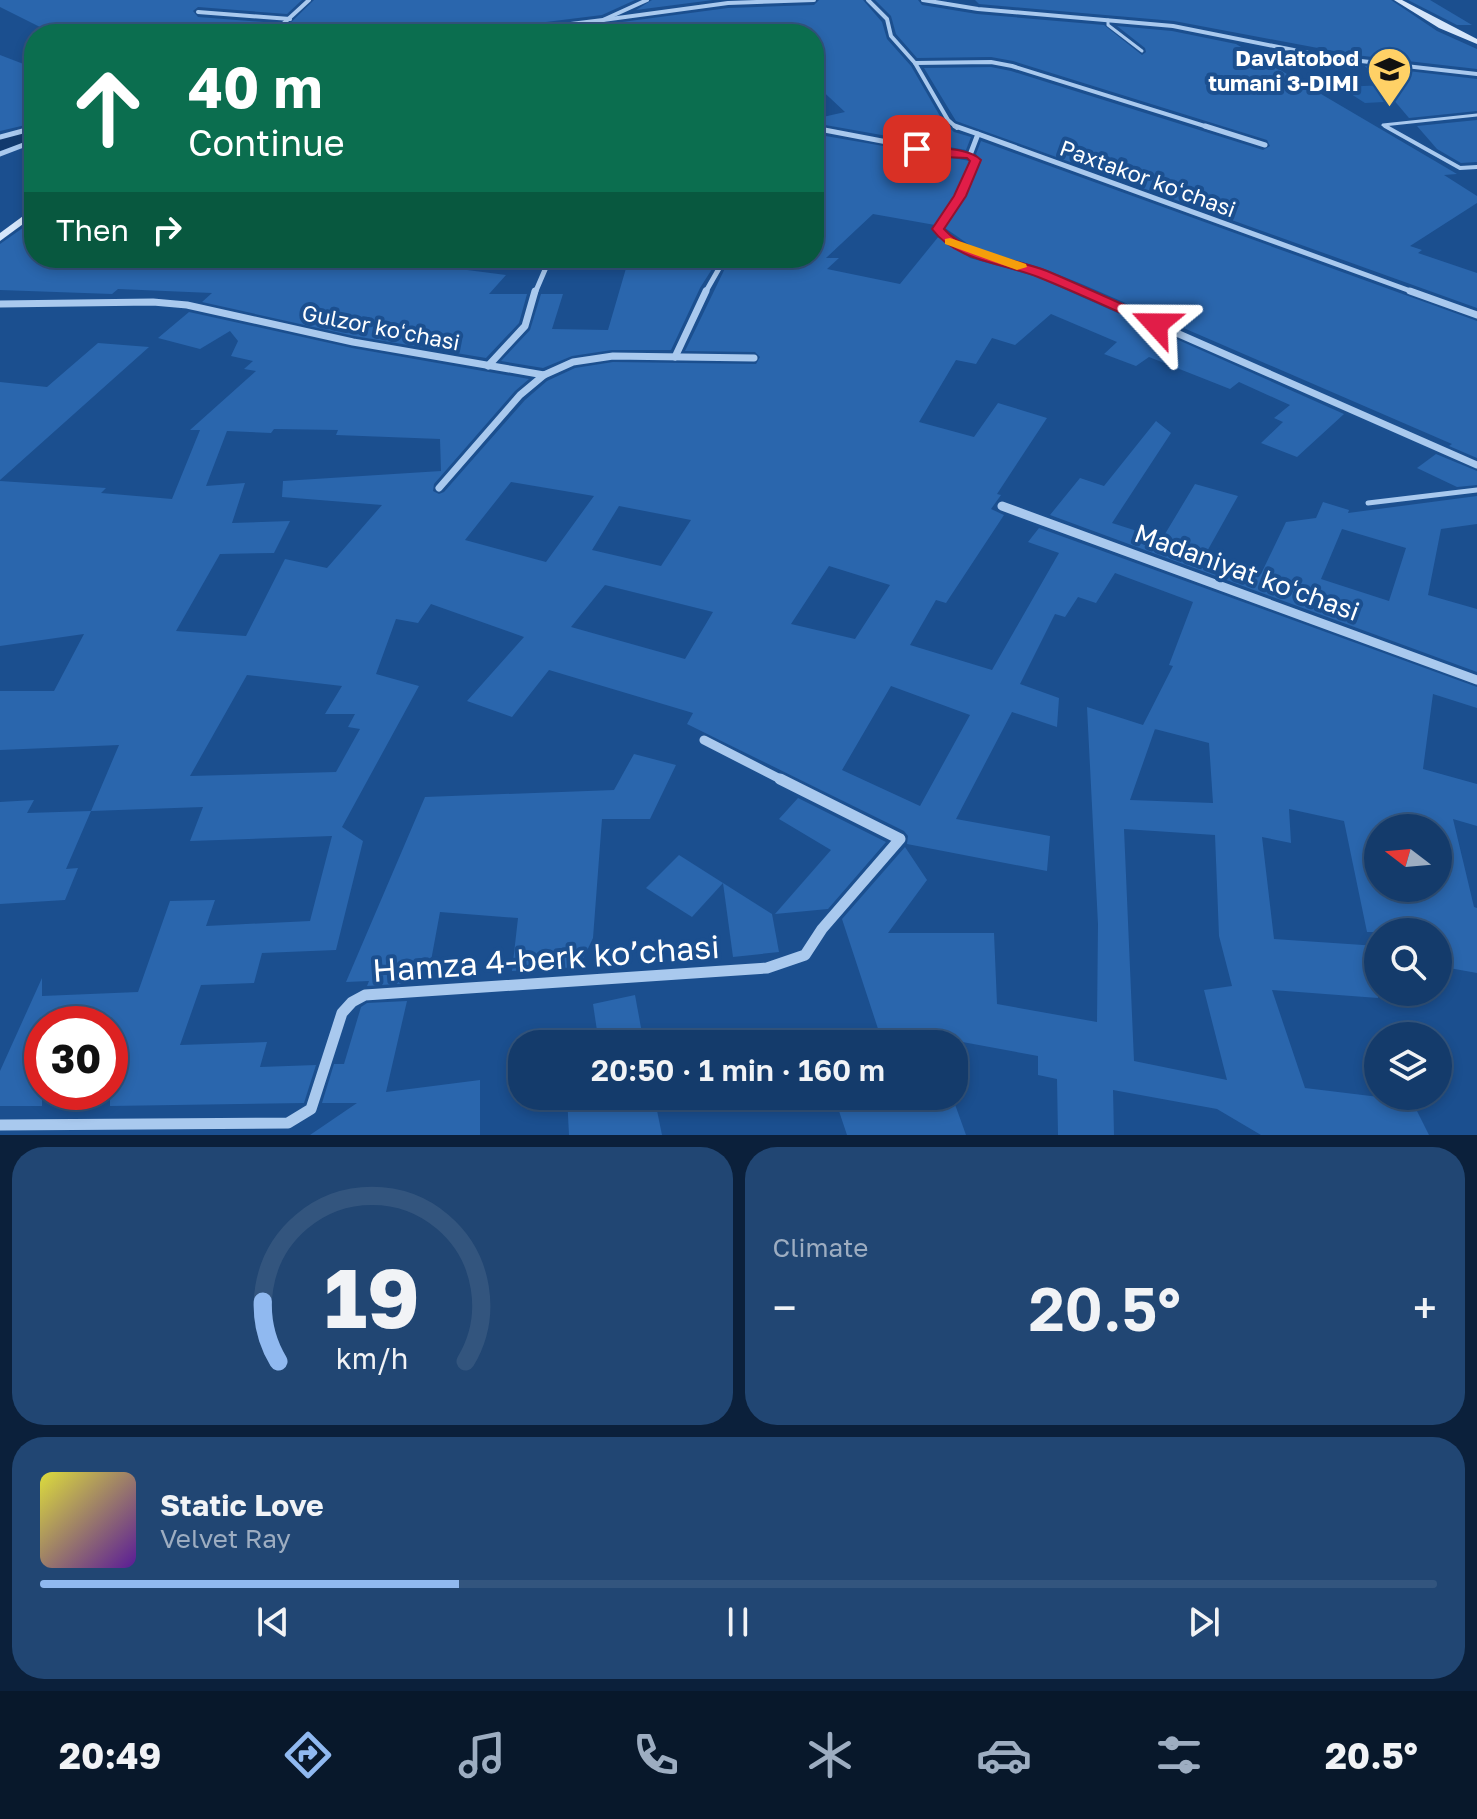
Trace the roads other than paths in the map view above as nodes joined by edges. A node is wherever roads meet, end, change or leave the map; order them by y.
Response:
1 (309, 0) edge
2 (647, 0) edge
3 (814, 0) edge
4 (868, 0) edge
5 (923, 0) edge
6 (1397, 0) edge
7 (198, 12) dead end
8 (290, 19) junction
9 (603, 20) junction
10 (1108, 20) junction
11 (284, 24) edge
12 (571, 24) edge
13 (1477, 42) edge
14 (1142, 51) dead end
15 (915, 63) junction
16 (1477, 74) edge
17 (1477, 115) edge
18 (824, 130) edge
19 (24, 131) edge
20 (978, 134) junction
21 (0, 137) edge
22 (24, 145) edge
23 (1265, 145) dead end
24 (0, 154) edge
25 (970, 155) junction
26 (1477, 167) edge
27 (24, 219) edge
28 (0, 238) edge
29 (545, 268) edge
30 (718, 268) edge
31 (1040, 273) joint
32 (0, 304) edge
33 (1477, 315) edge
34 (675, 357) junction
35 (754, 358) dead end
36 (488, 366) junction
37 (544, 375) junction
38 (1477, 465) edge
39 (439, 488) dead end
40 (1477, 490) edge
41 (1368, 503) dead end
42 (1002, 506) dead end
43 (1477, 680) edge
44 (704, 740) dead end
45 (0, 1125) edge

1 - 8 street
2 - 9 street
3 - 9 street
4 - 15 street, Paxtakor koʻchasi
5 - 10 street
6 - 13 street
7 - 8 street
8 - 11 street
9 - 12 street
10 - 14 lane
10 - 16 street
15 - 20 street, Paxtakor koʻchasi
15 - 23 street
17 - 26 lane
18 - 25 street
19 - 21 street
20 - 25 street
20 - 33 street, Paxtakor koʻchasi
22 - 24 street
25 - 31 lane
27 - 28 street
29 - 36 street
30 - 34 street
31 - 38 street
32 - 36 street, Gulzor koʻchasi
34 - 35 street
34 - 37 street
36 - 37 street, Gulzor koʻchasi
37 - 39 street
40 - 41 lane
42 - 43 street, Madaniyat koʻchasi
44 - 45 street, Hamza 4-berk koʼchasi

